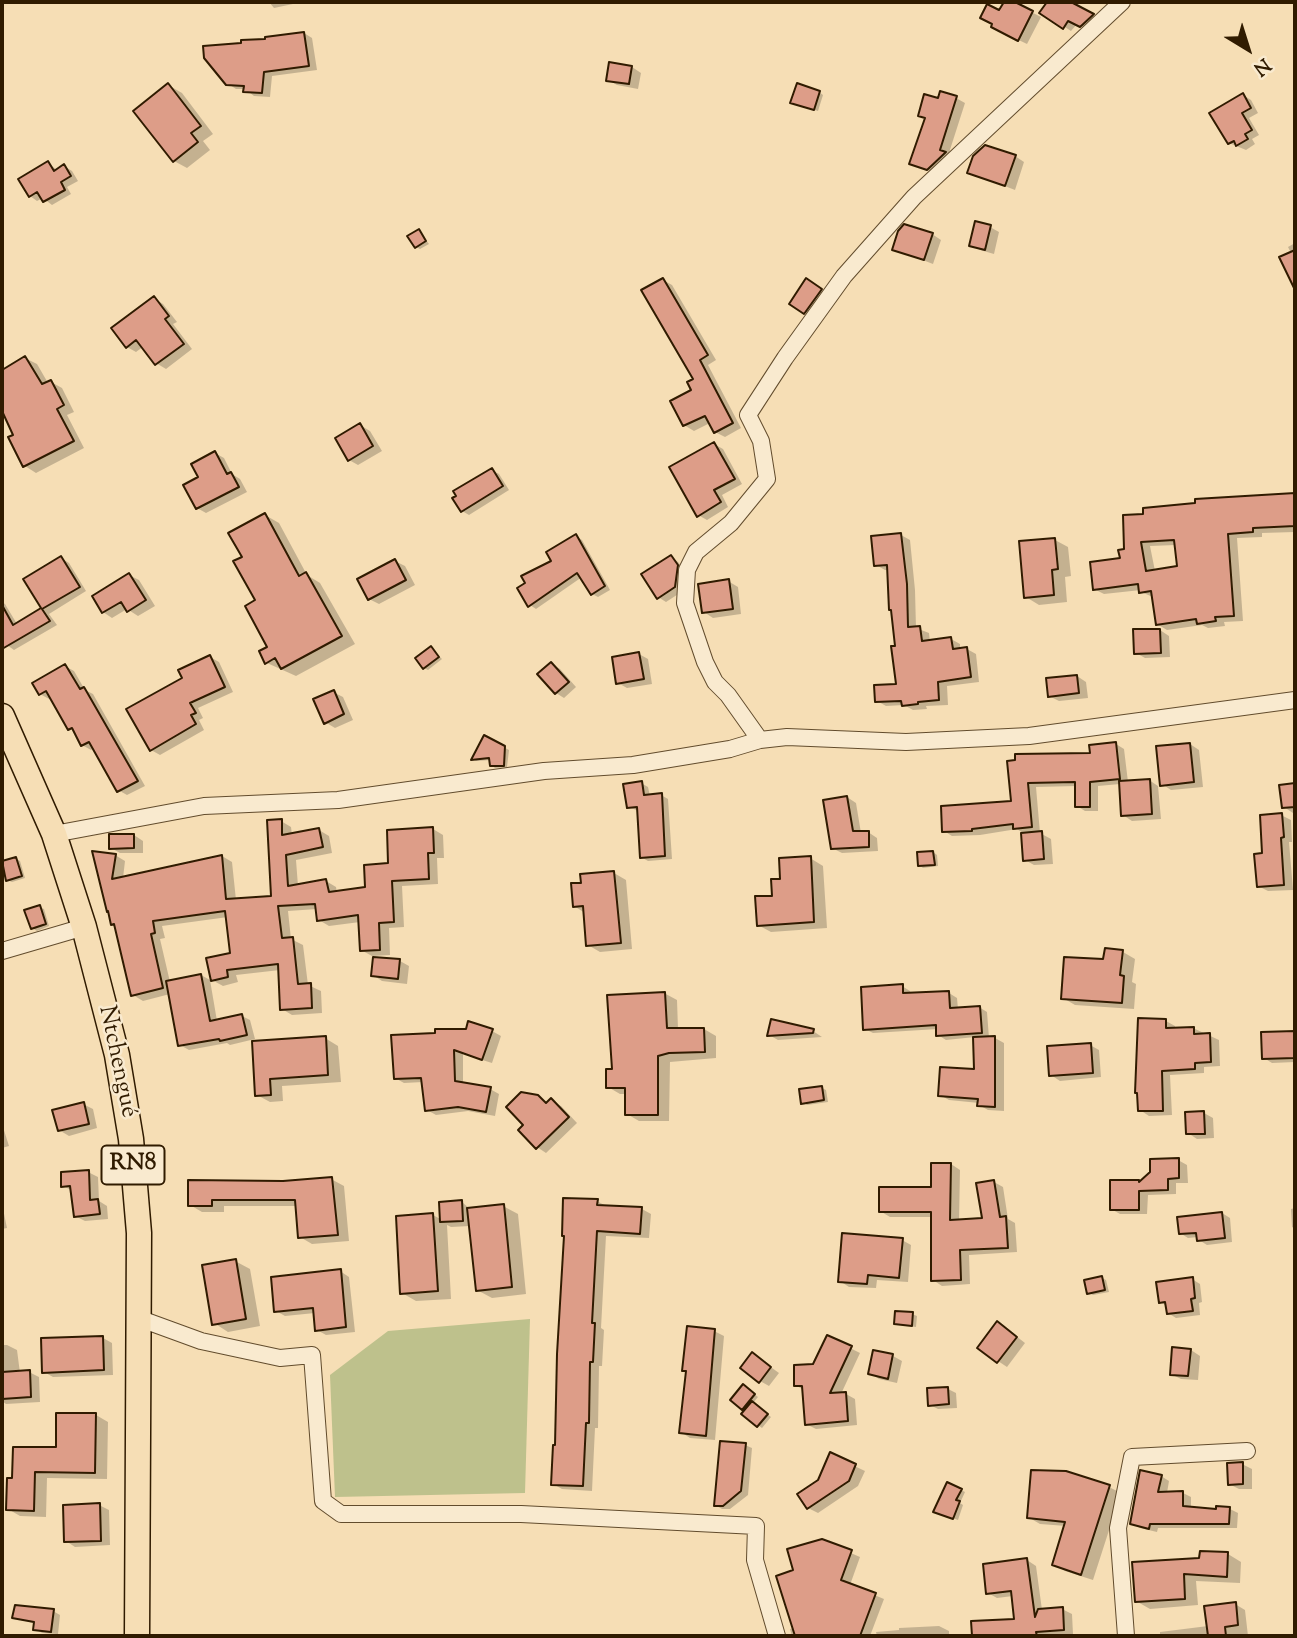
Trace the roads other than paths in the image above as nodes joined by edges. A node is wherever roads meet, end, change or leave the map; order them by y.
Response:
1 (1114, 5) edge
2 (1295, 700) edge
3 (2, 716) edge
4 (760, 740) junction
5 (54, 834) junction
6 (84, 927) junction
7 (2, 951) edge
8 (138, 1318) junction
9 (1248, 1451) dead end
10 (137, 1636) edge
11 (777, 1636) edge
12 (1126, 1636) edge

1 - 4 street
2 - 4 street
3 - 5 main road, Ntchengué / RN8
4 - 5 street
5 - 6 main road, Ntchengué / RN8
6 - 7 street
6 - 8 main road, Ntchengué / RN8
8 - 10 main road, Ntchengué / RN8
8 - 11 street
9 - 12 street

